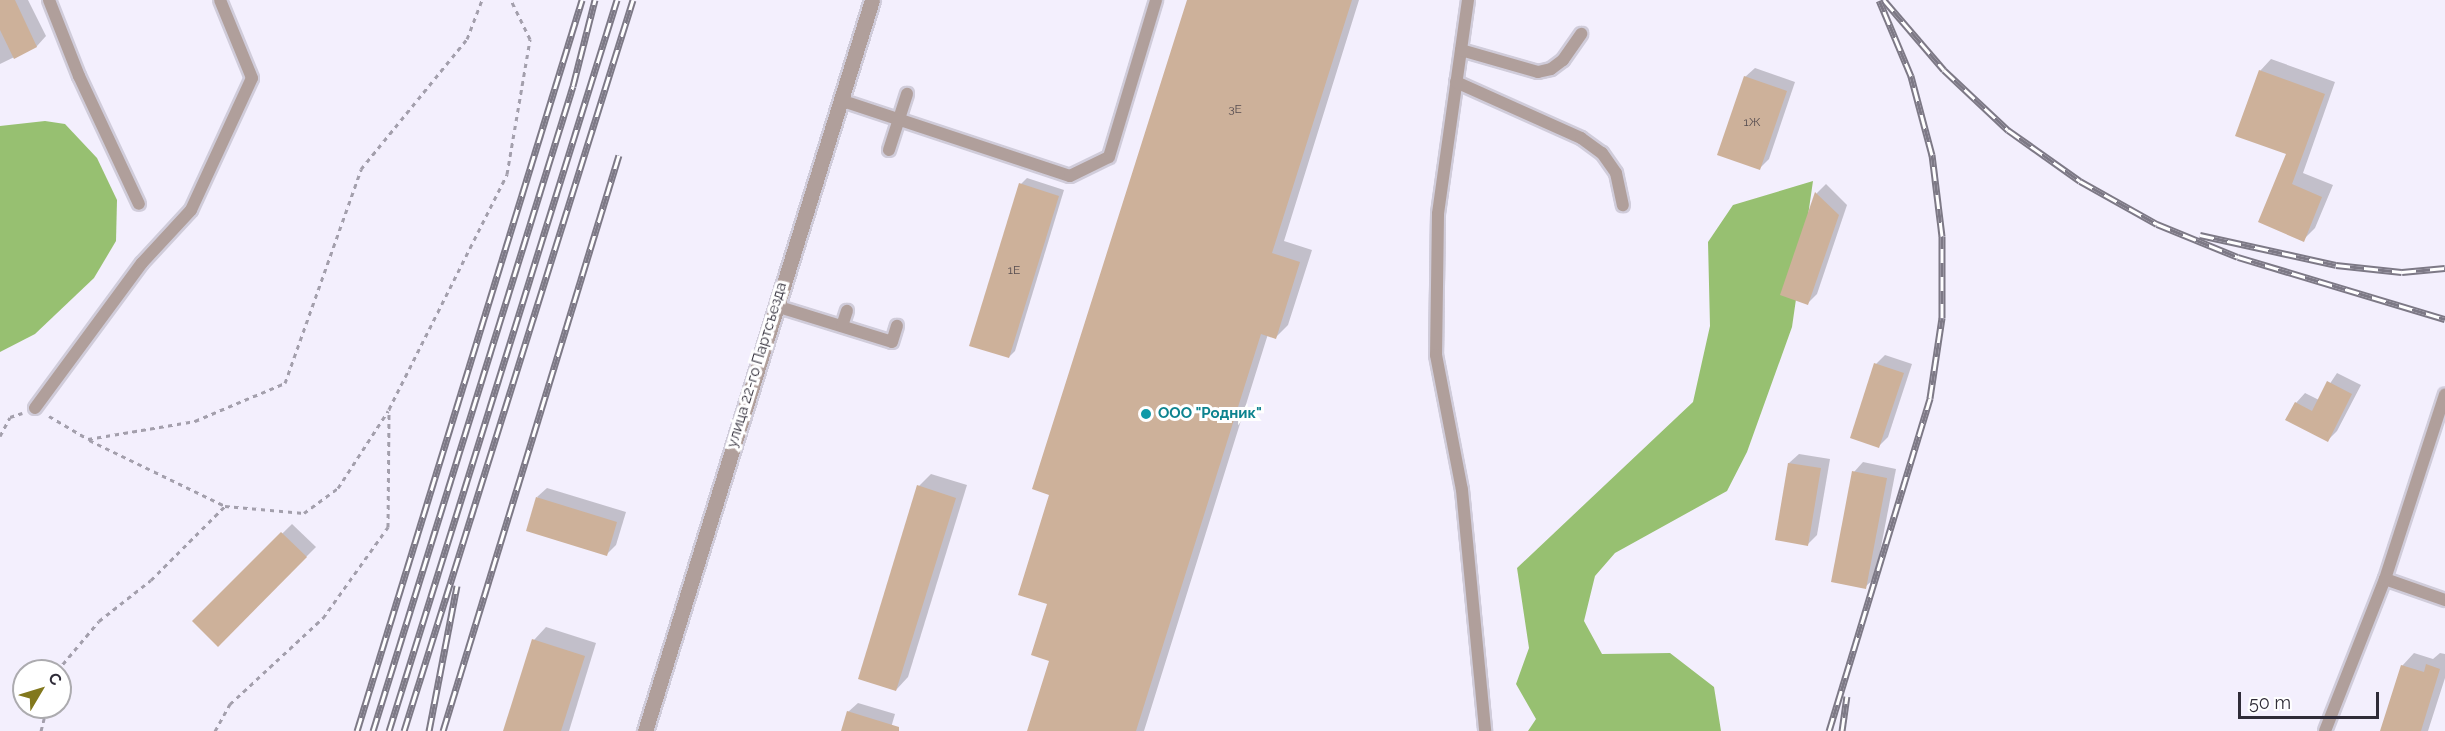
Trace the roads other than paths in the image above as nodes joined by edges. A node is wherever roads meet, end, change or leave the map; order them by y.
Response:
1 (49, 0) edge
2 (220, 0) edge
3 (872, 0) edge
4 (1156, 0) edge
5 (1468, 0) edge
6 (1581, 34) dead end
7 (1461, 50) junction
8 (1456, 82) junction
9 (907, 94) dead end
10 (840, 100) junction
11 (898, 120) junction
12 (889, 150) dead end
13 (139, 204) dead end
14 (1623, 205) dead end
15 (776, 306) junction
16 (847, 310) dead end
17 (842, 326) junction
18 (897, 326) dead end
19 (2445, 394) edge
20 (35, 408) road end
21 (2385, 579) junction
22 (2445, 600) edge
23 (645, 731) edge
24 (1485, 731) edge
25 (2325, 731) edge

1 - 13 lane
2 - 20 lane
3 - 10 street, улица 22-го Партсъезда
4 - 11 lane
5 - 7 lane
6 - 7 lane
7 - 8 lane
8 - 14 lane
8 - 24 lane
9 - 11 lane
10 - 11 lane
10 - 15 street, улица 22-го Партсъезда
11 - 12 lane
15 - 17 lane
15 - 23 street, улица 22-го Партсъезда
16 - 17 lane
17 - 18 lane
19 - 21 lane
21 - 22 lane
21 - 25 lane

